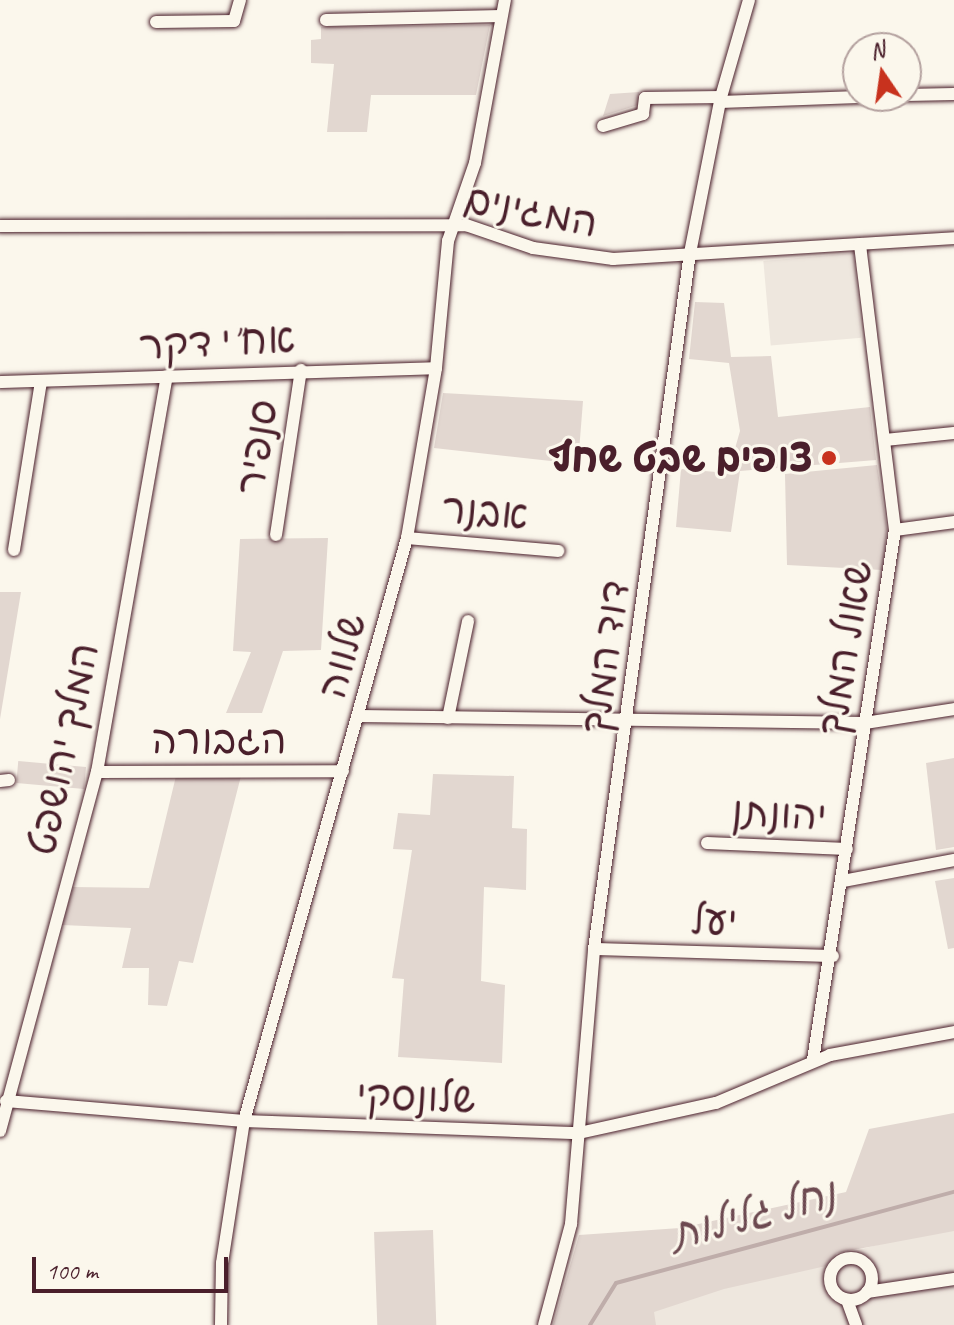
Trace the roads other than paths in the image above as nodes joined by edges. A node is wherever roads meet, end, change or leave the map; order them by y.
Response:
1 (240, 0) edge
2 (505, 0) edge
3 (749, 0) edge
4 (501, 16) junction
5 (326, 20) dead end
6 (156, 22) dead end
7 (954, 94) edge
8 (922, 95) edge
9 (842, 97) edge
10 (721, 99) junction
11 (603, 126) dead end
12 (452, 225) junction
13 (0, 226) edge
14 (954, 238) edge
15 (860, 244) junction
16 (690, 253) junction
17 (436, 368) junction
18 (301, 370) junction
19 (167, 376) junction
20 (0, 382) edge
21 (41, 382) junction
22 (954, 433) edge
23 (885, 440) junction
24 (954, 522) edge
25 (895, 530) junction
26 (276, 535) dead end
27 (407, 538) junction
28 (14, 550) dead end
29 (558, 551) dead end
30 (468, 621) dead end
31 (954, 709) edge
32 (360, 716) junction
33 (448, 718) junction
34 (629, 723) junction
35 (865, 723) junction
36 (343, 771) junction
37 (97, 772) junction
38 (707, 843) dead end
39 (847, 849) junction
40 (954, 860) edge
41 (843, 881) junction
42 (594, 949) junction
43 (833, 956) junction
44 (954, 1032) edge
45 (813, 1060) junction
46 (6, 1101) junction
47 (244, 1121) junction
48 (0, 1131) edge
49 (579, 1133) junction
50 (954, 1279) edge
51 (867, 1292) junction
52 (847, 1300) junction
53 (221, 1325) edge
54 (544, 1325) edge
55 (856, 1325) edge

1 - 6 street
2 - 4 street, שלווה
3 - 10 street, דוד המלך
4 - 5 street
4 - 12 street, שלווה
7 - 8 street
9 - 10 street
10 - 11 street
10 - 16 street, דוד המלך
12 - 13 street, המגינים
12 - 16 street, המגינים
12 - 17 street, שלווה
14 - 15 street, המגינים
15 - 16 street, המגינים
15 - 23 street, שאול המלך
16 - 34 street, דוד המלך
17 - 18 street, אח"י דקר
17 - 27 street, שלווה
18 - 19 street, אח"י דקר
18 - 26 street, סנפיר
19 - 21 street, אח"י דקר
19 - 37 street, המלך יהושפט
20 - 21 street, אח"י דקר
21 - 28 street
22 - 23 street
23 - 25 street, שאול המלך
24 - 25 street
25 - 35 street, שאול המלך
27 - 29 street, אבנר
27 - 32 street, שלווה
30 - 33 street
31 - 35 street
32 - 33 street
32 - 36 street, שלווה
33 - 34 street
34 - 35 street
34 - 42 street, דוד המלך
35 - 39 street, שאול המלך
36 - 37 street, הגבורה
36 - 47 street, שלווה
37 - 46 street, המלך יהושפט
38 - 39 street, יהונתן
39 - 41 street, שאול המלך
40 - 41 street
41 - 43 street, שאול המלך
42 - 43 street, יעל
42 - 49 street, דוד המלך
43 - 45 street, שאול המלך
44 - 45 street, שלונסקי
45 - 49 street, שלונסקי
46 - 47 street, שלונסקי
46 - 48 street, המלך יהושפט
47 - 49 street, שלונסקי
47 - 53 street, שלווה
49 - 54 street, דוד המלך
50 - 51 street
51 - 52 street
51 - 52 street
52 - 55 street

